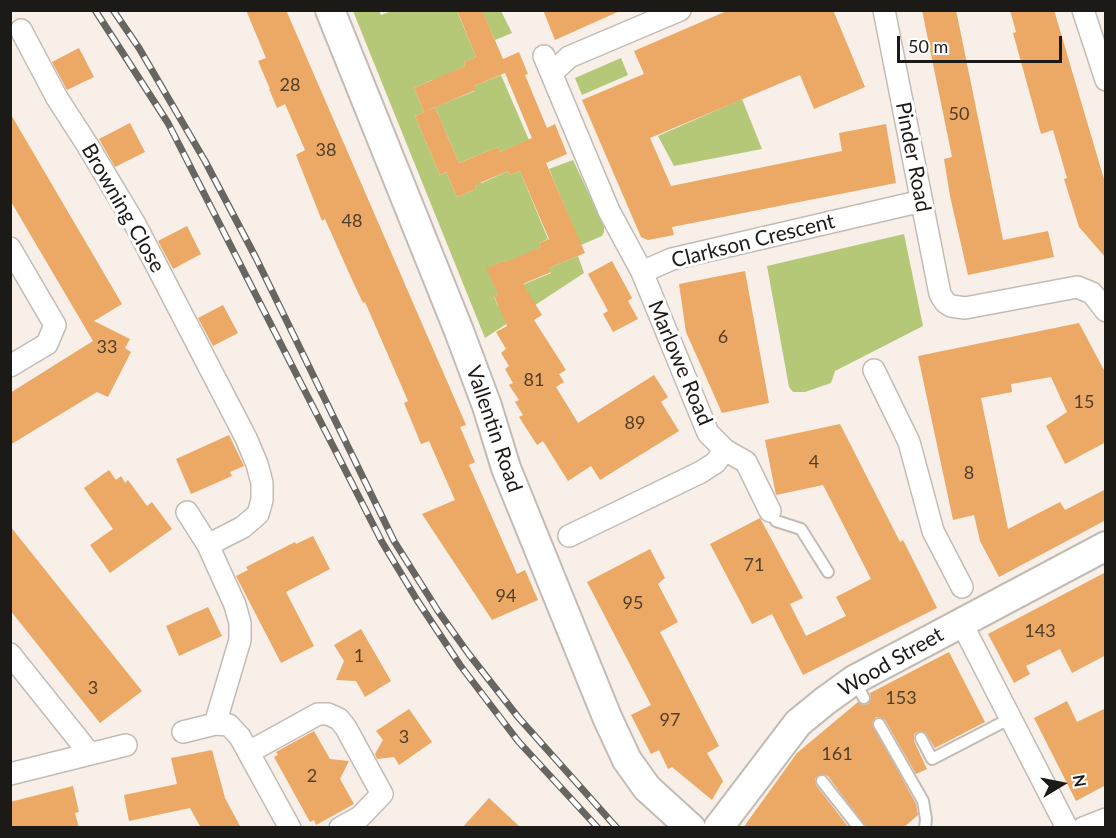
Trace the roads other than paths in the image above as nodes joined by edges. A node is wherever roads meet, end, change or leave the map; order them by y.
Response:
1 (330, 10) edge
2 (680, 10) edge
3 (884, 10) edge
4 (1083, 10) edge
5 (21, 30) dead end
6 (1106, 80) edge
7 (922, 201) junction
8 (10, 248) edge
9 (642, 272) junction
10 (1106, 311) edge
11 (10, 366) edge
12 (874, 370) dead end
13 (725, 450) junction
14 (770, 511) joint
15 (187, 512) dead end
16 (569, 536) dead end
17 (208, 545) junction
18 (1106, 546) edge
19 (828, 572) dead end
20 (962, 587) dead end
21 (961, 622) junction
22 (10, 654) edge
23 (1011, 718) junction
24 (215, 724) junction
25 (879, 724) dead end
26 (183, 732) dead end
27 (921, 738) dead end
28 (126, 745) dead end
29 (249, 752) junction
30 (90, 754) junction
31 (10, 774) edge
32 (822, 781) dead end
33 (1106, 819) edge
34 (726, 822) edge
35 (290, 828) edge
36 (340, 828) edge
37 (692, 828) edge
38 (859, 828) edge
39 (925, 828) edge
40 (1067, 828) edge
41 (1083, 828) edge

1 - 37 street, Vallentin Road
2 - 9 street
3 - 7 street, Pinder Road
4 - 6 street
5 - 17 street, Browning Close
7 - 9 street, Clarkson Crescent
7 - 10 street, Pinder Road
8 - 11 street
9 - 13 street, Marlowe Road
12 - 20 street
13 - 14 street
13 - 16 street, Marlowe Road
14 - 19 lane
15 - 17 street
17 - 24 street
18 - 21 street, Wood Street
21 - 23 street
21 - 34 street, Wood Street
22 - 30 street
23 - 27 lane
23 - 40 street
24 - 26 street
24 - 29 street
25 - 39 lane
28 - 30 street
29 - 35 street
29 - 36 street
30 - 31 street
32 - 38 lane
33 - 41 street

